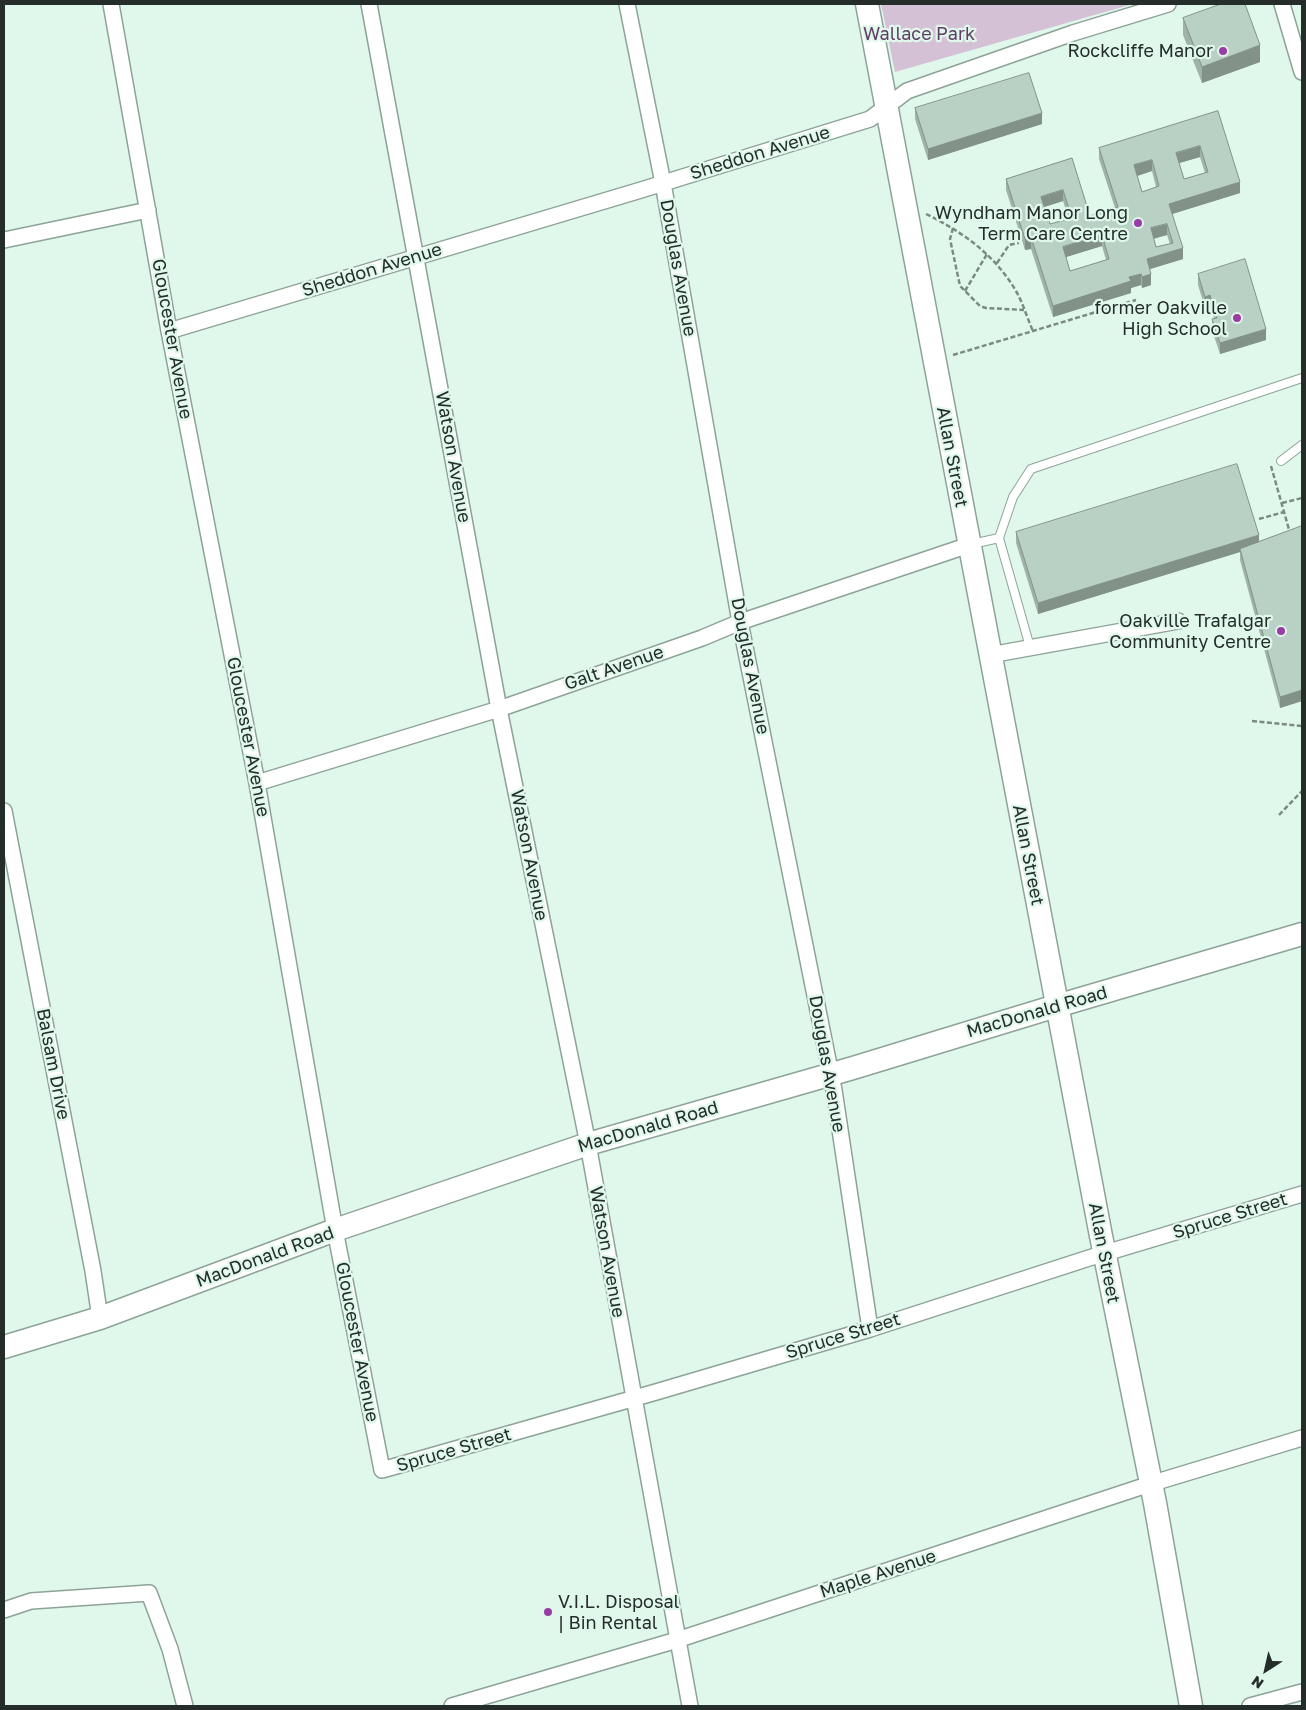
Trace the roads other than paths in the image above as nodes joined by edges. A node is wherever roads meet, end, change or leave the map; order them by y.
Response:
1 (111, 4) edge
2 (369, 4) edge
3 (627, 4) edge
4 (867, 4) edge
5 (1168, 4) edge
6 (1282, 4) edge
7 (1302, 72) edge
8 (886, 108) junction
9 (663, 184) junction
10 (148, 210) junction
11 (4, 240) edge
12 (417, 257) junction
13 (170, 331) junction
14 (1302, 378) edge
15 (1302, 445) edge
16 (1281, 461) dead end
17 (999, 538) junction
18 (969, 545) junction
19 (1178, 621) dead end
20 (740, 622) junction
21 (1030, 647) junction
22 (990, 654) junction
23 (500, 709) junction
24 (257, 783) junction
25 (4, 811) edge
26 (1302, 934) edge
27 (1057, 1006) junction
28 (830, 1074) junction
29 (588, 1144) junction
30 (1302, 1194) edge
31 (335, 1230) junction
32 (1104, 1254) junction
33 (100, 1318) junction
34 (870, 1329) junction
35 (4, 1348) edge
36 (634, 1398) junction
37 (1302, 1438) edge
38 (382, 1470) joint
39 (1150, 1484) junction
40 (4, 1610) edge
41 (677, 1640) junction
42 (1302, 1692) edge
43 (185, 1706) edge
44 (452, 1706) edge
45 (690, 1706) edge
46 (1191, 1706) edge
47 (1250, 1706) edge

1 - 10 street, Gloucester Avenue
2 - 12 street, Watson Avenue
3 - 9 street, Douglas Avenue
4 - 8 street, Allan Street
5 - 8 street, Sheddon Avenue
6 - 7 street
8 - 9 street, Sheddon Avenue
8 - 18 street, Allan Street
9 - 12 street, Sheddon Avenue
9 - 20 street, Douglas Avenue
10 - 11 street
10 - 13 street, Gloucester Avenue
12 - 13 street, Sheddon Avenue
12 - 23 street, Watson Avenue
13 - 24 street, Gloucester Avenue
14 - 17 lane
15 - 16 lane
17 - 18 lane
17 - 21 lane
18 - 20 street, Galt Avenue
18 - 22 street, Allan Street
19 - 21 street
20 - 23 street, Galt Avenue
20 - 28 street, Douglas Avenue
21 - 22 street
22 - 27 street, Allan Street
23 - 24 street, Galt Avenue
23 - 29 street, Watson Avenue
24 - 31 street, Gloucester Avenue
25 - 33 street, Balsam Drive
26 - 27 street, MacDonald Road
27 - 28 street, MacDonald Road
27 - 32 street, Allan Street
28 - 29 street, MacDonald Road
28 - 34 street, Douglas Avenue
29 - 31 street, MacDonald Road
29 - 36 street, Watson Avenue
30 - 32 street, Spruce Street
31 - 33 street, MacDonald Road
31 - 38 street, Gloucester Avenue
32 - 34 street, Spruce Street
32 - 39 street, Allan Street
33 - 35 street, MacDonald Road
34 - 36 street, Spruce Street
36 - 38 street, Spruce Street
36 - 41 street, Watson Avenue
37 - 39 street, Maple Avenue
39 - 41 street, Maple Avenue
39 - 46 street, Allan Street
40 - 43 street
41 - 44 street, Maple Avenue
41 - 45 street, Watson Avenue
42 - 47 street

